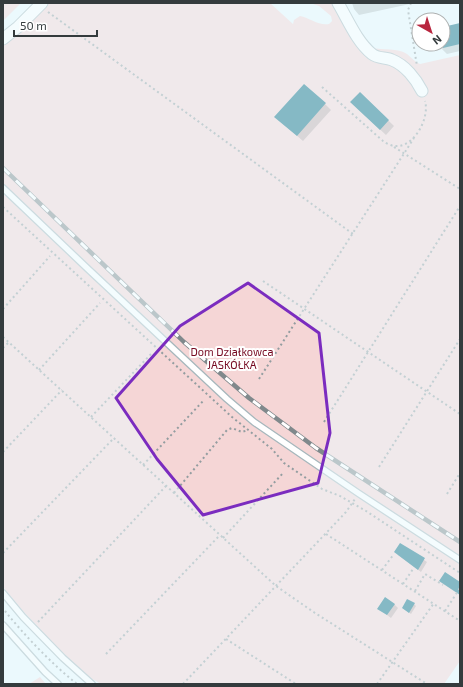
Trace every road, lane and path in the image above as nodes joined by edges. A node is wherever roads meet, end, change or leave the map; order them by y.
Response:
1 (338, 3) edge
2 (411, 3) edge
3 (41, 5) edge
4 (3, 39) edge
5 (418, 72) dead end
6 (322, 87) dead end
7 (422, 91) joint
8 (414, 138) junction
9 (394, 146) junction
10 (405, 153) junction
11 (3, 188) edge
12 (460, 189) edge
13 (460, 206) edge
14 (353, 234) junction
15 (50, 256) dead end
16 (263, 281) dead end
17 (100, 303) dead end
18 (3, 309) edge
19 (304, 309) junction
20 (3, 337) edge
21 (460, 339) edge
22 (9, 342) junction
23 (3, 348) edge
24 (368, 352) junction
25 (151, 354) dead end
26 (39, 370) junction
27 (259, 379) dead end
28 (62, 390) junction
29 (427, 391) junction
30 (204, 400) dead end
31 (460, 414) edge
32 (91, 418) junction
33 (254, 422) junction
34 (324, 422) dead end
35 (114, 438) junction
36 (3, 452) edge
37 (143, 465) junction
38 (379, 467) dead end
39 (284, 472) dead end
40 (460, 473) edge
41 (166, 486) junction
42 (174, 493) junction
43 (358, 493) junction
44 (446, 494) dead end
45 (326, 534) junction
46 (220, 535) junction
47 (222, 538) junction
48 (3, 553) edge
49 (394, 554) dead end
50 (460, 560) edge
51 (413, 569) dead end
52 (382, 570) junction
53 (403, 584) junction
54 (443, 585) dead end
55 (276, 586) junction
56 (460, 588) edge
57 (415, 591) junction
58 (3, 593) edge
59 (434, 603) junction
60 (3, 607) edge
61 (445, 611) junction
62 (460, 621) edge
63 (37, 623) dead end
64 (3, 625) edge
65 (226, 639) junction
66 (106, 654) dead end
67 (392, 662) junction
68 (58, 684) edge
69 (77, 684) edge
70 (92, 684) edge
71 (183, 684) edge
72 (296, 684) edge
73 (377, 684) edge
74 (427, 684) edge

1 - 7 street
2 - 5 path
3 - 4 street
3 - 14 path
6 - 9 path
7 - 8 path
8 - 9 path
8 - 10 path
9 - 10 path
10 - 12 path
10 - 14 path
11 - 33 lane
13 - 24 path
14 - 19 path
15 - 18 path
16 - 19 path
17 - 26 path
19 - 24 path
19 - 27 path
20 - 22 path
21 - 29 path
22 - 23 path
22 - 26 path
24 - 29 path
24 - 34 path
25 - 32 path
26 - 28 path
28 - 32 path
28 - 36 path
29 - 31 path
29 - 38 path
30 - 37 path
32 - 35 path
33 - 42 path
33 - 43 lane
35 - 37 path
35 - 48 path
37 - 41 path
39 - 47 path
40 - 44 path
41 - 42 path
41 - 63 path
42 - 46 path
43 - 45 path
43 - 50 lane
45 - 52 path
45 - 55 path
46 - 47 path
46 - 66 path
47 - 55 path
49 - 52 path
51 - 53 path
52 - 53 path
53 - 57 path
54 - 57 path
55 - 65 path
55 - 67 path
56 - 61 path
57 - 59 path
58 - 70 lane
59 - 61 path
59 - 67 path
60 - 69 path
61 - 62 path
64 - 68 lane
65 - 71 path
65 - 72 path
67 - 73 path
67 - 74 path

